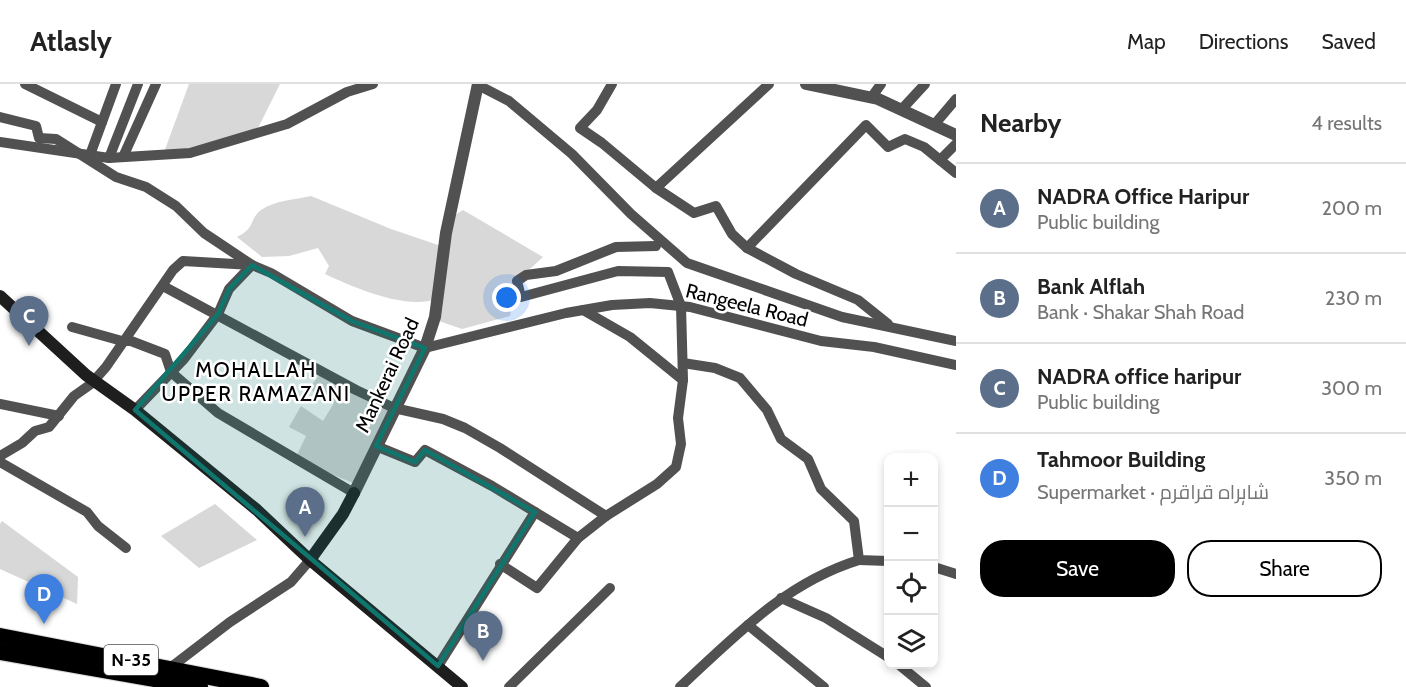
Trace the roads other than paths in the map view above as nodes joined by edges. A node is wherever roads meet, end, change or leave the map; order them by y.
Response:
1 (25, 84) edge
2 (116, 84) edge
3 (138, 84) edge
4 (156, 84) edge
5 (373, 84) edge
6 (478, 84) edge
7 (612, 84) edge
8 (769, 84) edge
9 (806, 84) edge
10 (881, 84) edge
11 (925, 84) edge
12 (871, 98) junction
13 (956, 99) edge
14 (902, 109) junction
15 (0, 117) edge
16 (102, 122) junction
17 (934, 125) junction
18 (956, 135) edge
19 (0, 142) edge
20 (956, 144) edge
21 (31, 147) junction
22 (0, 149) edge
23 (78, 153) junction
24 (90, 155) junction
25 (123, 157) junction
26 (110, 158) junction
27 (940, 160) junction
28 (956, 173) edge
29 (656, 188) junction
30 (656, 246) dead end
31 (747, 248) junction
32 (252, 265) junction
33 (163, 286) junction
34 (0, 296) edge
35 (681, 306) junction
36 (583, 310) junction
37 (218, 314) junction
38 (888, 325) junction
39 (72, 327) dead end
40 (122, 341) junction
41 (956, 341) edge
42 (425, 348) junction
43 (682, 363) junction
44 (956, 365) edge
45 (171, 372) junction
46 (683, 380) junction
47 (93, 381) junction
48 (0, 404) edge
49 (394, 408) junction
50 (135, 411) junction
51 (59, 416) junction
52 (376, 446) junction
53 (0, 456) edge
54 (0, 462) edge
55 (354, 493) junction
56 (535, 512) junction
57 (606, 516) junction
58 (578, 538) junction
59 (126, 548) dead end
60 (310, 560) junction
61 (859, 560) junction
62 (884, 561) edge
63 (500, 564) junction
64 (938, 569) edge
65 (956, 574) edge
66 (610, 588) dead end
67 (781, 598) junction
68 (748, 625) junction
69 (0, 636) edge
70 (0, 652) edge
71 (884, 654) edge
72 (438, 666) junction
73 (170, 668) junction
74 (904, 669) edge
75 (200, 687) edge
76 (261, 687) edge
77 (462, 687) edge
78 (509, 687) edge
79 (680, 687) edge
80 (824, 687) edge
81 (926, 687) edge

1 - 16 street
2 - 16 street
3 - 26 street
4 - 25 street
5 - 25 street
6 - 38 street
6 - 42 street, Mankerai Road
7 - 29 street
8 - 29 street
9 - 12 street
10 - 12 street
11 - 14 street
12 - 14 street
13 - 17 street
14 - 17 street
15 - 23 street
16 - 24 street
17 - 18 street
19 - 21 street
20 - 27 street
21 - 22 street
21 - 23 street
23 - 24 street
23 - 32 street
24 - 26 street
25 - 26 street
27 - 28 street
27 - 31 street
29 - 31 street
30 - 35 street
31 - 38 street
32 - 33 street
32 - 37 street
32 - 42 street
33 - 37 street
33 - 40 street
34 - 47 main road
35 - 36 street, Rangeela Road
35 - 43 street
35 - 44 street, Rangeela Road
36 - 42 street, Rangeela Road
36 - 46 street
37 - 45 street
37 - 49 street
38 - 41 street
39 - 40 street
40 - 45 street
40 - 47 street
42 - 49 street, Mankerai Road
43 - 46 street
43 - 61 street
45 - 50 street
45 - 55 street
46 - 57 street
47 - 50 main road
47 - 51 street
48 - 51 street
49 - 52 street, Mankerai Road
49 - 57 street
50 - 60 main road
51 - 53 street
52 - 55 street, Mankerai Road
52 - 56 street
54 - 59 street
55 - 60 main road, Mankerai Road
56 - 58 street
56 - 63 street
57 - 58 street
58 - 63 street
60 - 72 main road
60 - 73 street
61 - 62 street
61 - 67 street
63 - 72 street
64 - 65 street
66 - 78 street
67 - 68 street
67 - 71 street
68 - 79 street
68 - 80 street
69 - 73 highway, N-35
70 - 75 highway, N-35
72 - 77 main road
73 - 76 highway, N-35
74 - 81 street

